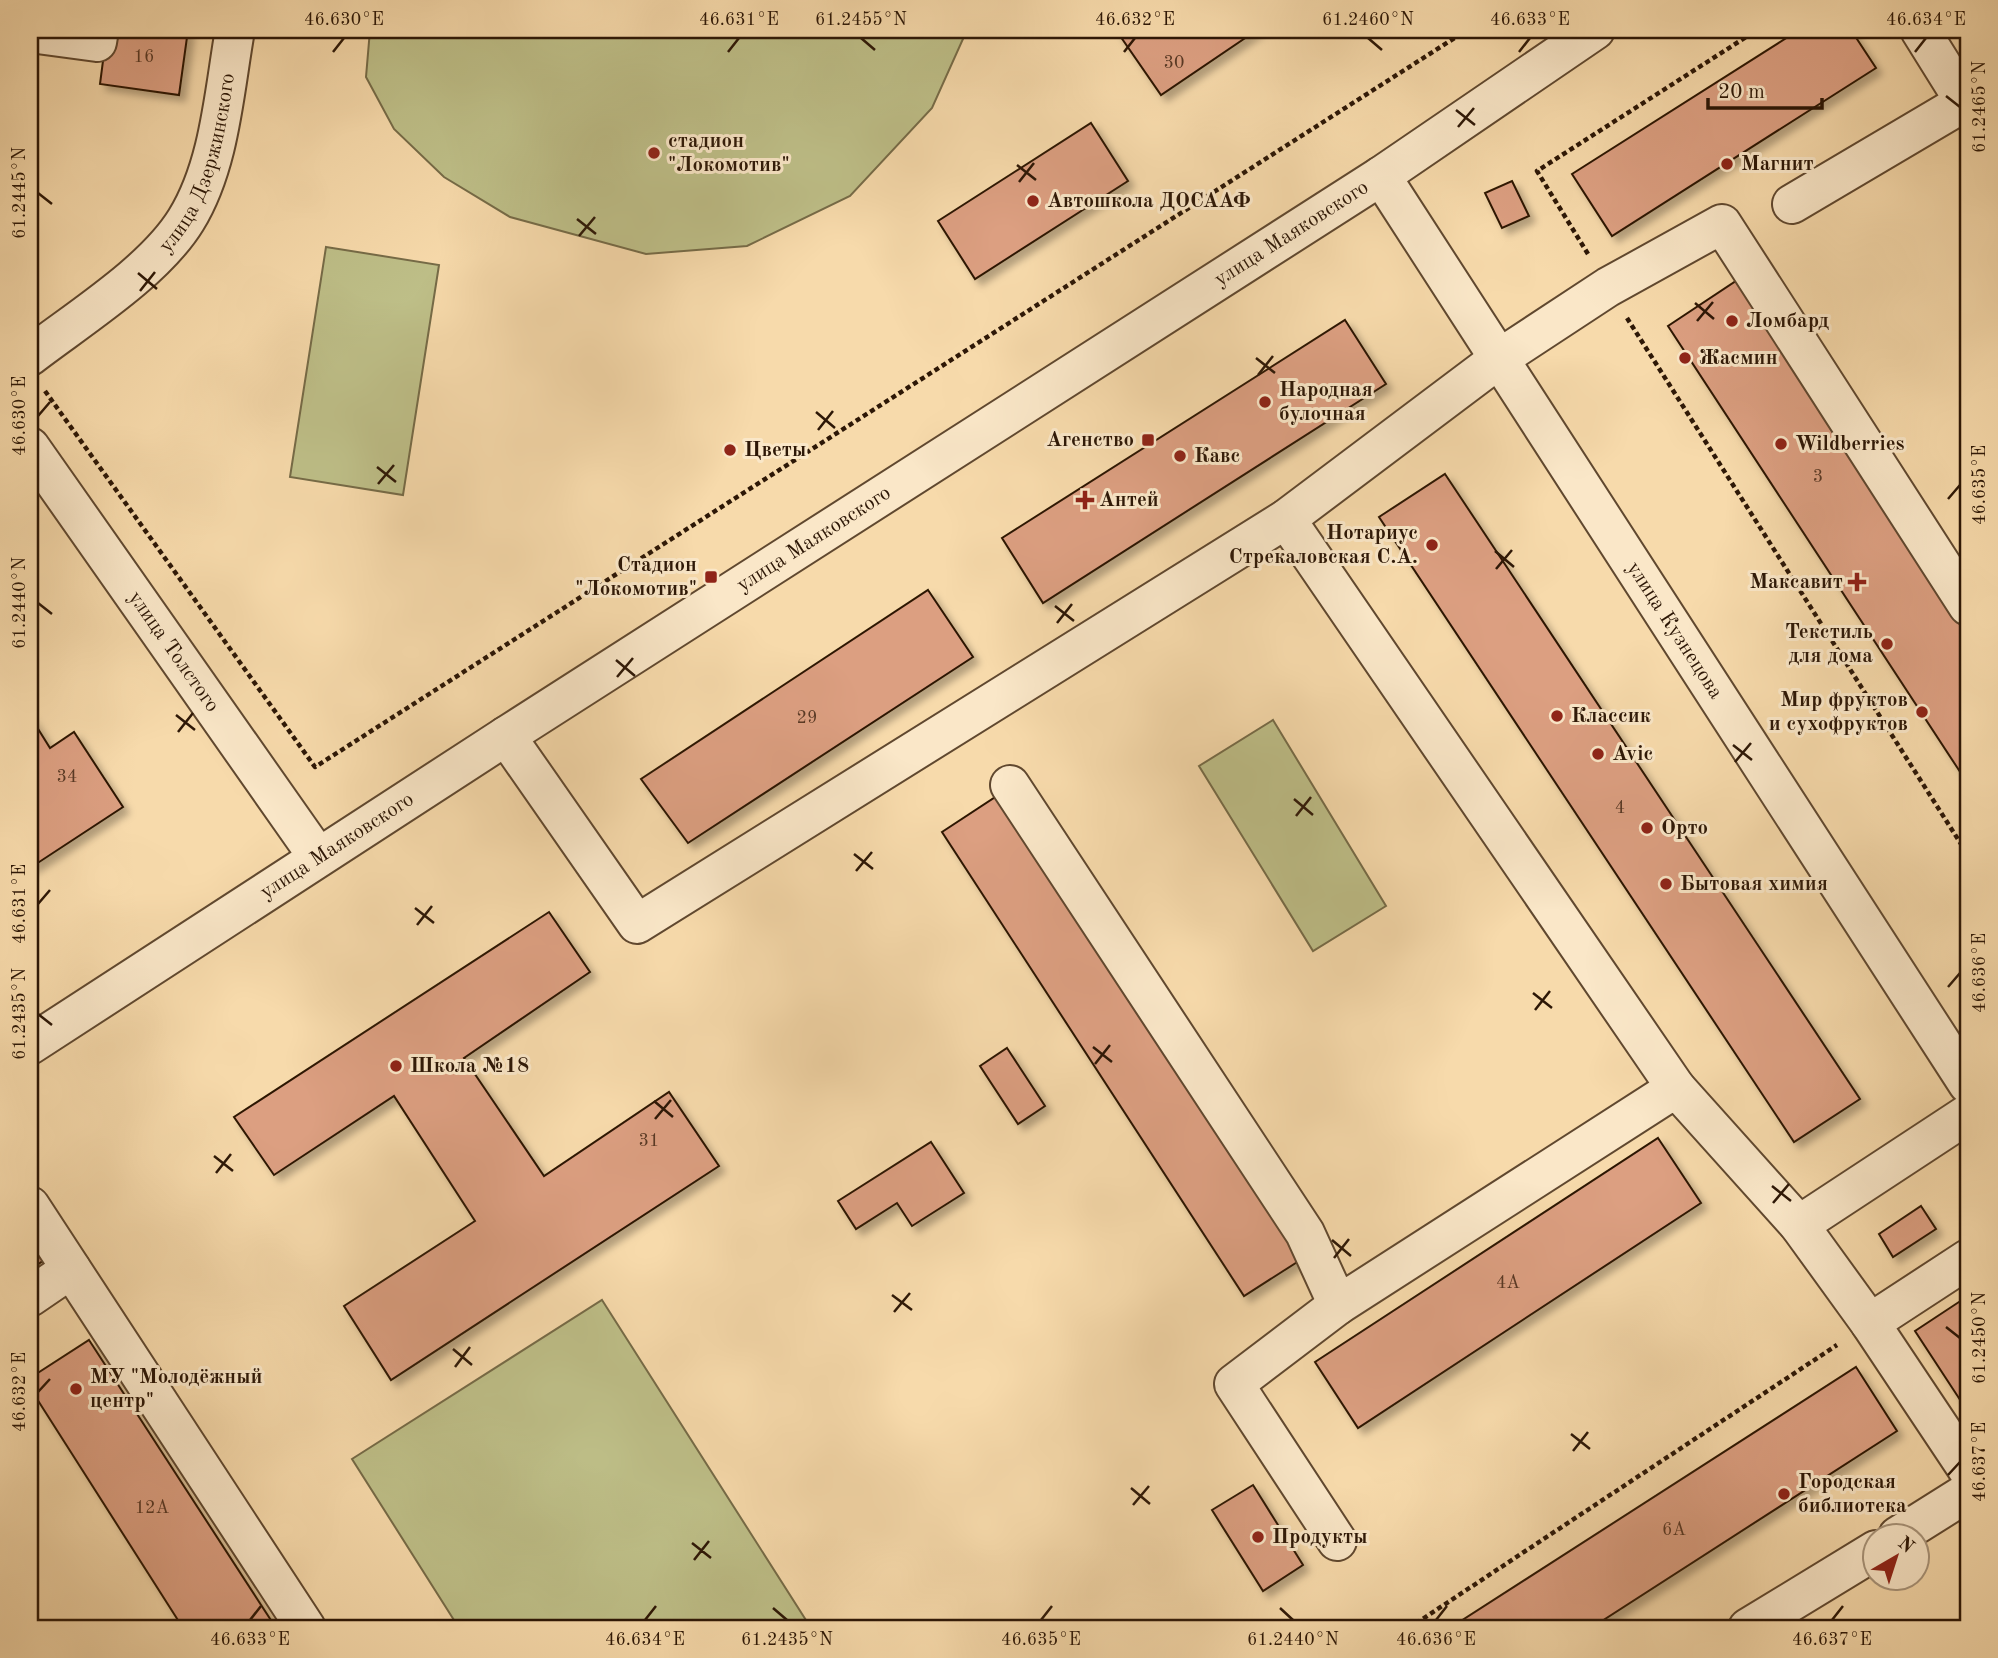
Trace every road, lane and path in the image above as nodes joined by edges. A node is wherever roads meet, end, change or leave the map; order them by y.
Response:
1 (99, 30) edge
2 (235, 30) edge
3 (1467, 30) edge
4 (1595, 30) edge
5 (1757, 30) edge
6 (1920, 30) edge
7 (30, 33) edge
8 (1967, 103) edge
9 (1381, 176) junction
10 (1792, 204) dead end
11 (1608, 287) junction
12 (1500, 358) junction
13 (37, 373) edge
14 (30, 447) edge
15 (1286, 519) junction
16 (1968, 606) edge
17 (506, 736) junction
18 (1010, 785) dead end
19 (1968, 855) edge
20 (318, 857) junction
21 (30, 1045) edge
22 (1968, 1084) edge
23 (1676, 1088) junction
24 (1968, 1114) edge
25 (30, 1206) edge
26 (1799, 1225) junction
27 (1968, 1259) edge
28 (71, 1269) junction
29 (30, 1297) edge
30 (1338, 1305) junction
31 (1870, 1323) junction
32 (1968, 1470) edge
33 (1968, 1492) edge
34 (1919, 1522) edge
35 (1337, 1541) dead end
36 (1862, 1557) edge
37 (306, 1628) edge
38 (1409, 1628) edge
39 (1748, 1628) edge

1 - 7 street
2 - 13 street, улица Дзержинского
3 - 13 path
4 - 9 street, улица Маяковского
5 - 11 path
6 - 8 street
8 - 10 street
9 - 12 street, улица Кузнецова
9 - 17 street, улица Маяковского
11 - 12 street
11 - 16 street
11 - 19 path
12 - 15 street
12 - 22 street, улица Кузнецова
14 - 20 street, улица Толстого
15 - 17 street
15 - 23 street
17 - 20 street, улица Маяковского
18 - 30 street
20 - 21 street, улица Маяковского
23 - 26 street
23 - 30 street
24 - 26 street
25 - 28 street
26 - 31 street
27 - 31 street
28 - 29 street
28 - 37 street
30 - 35 street
31 - 32 street
31 - 38 path
33 - 34 street
36 - 39 street

